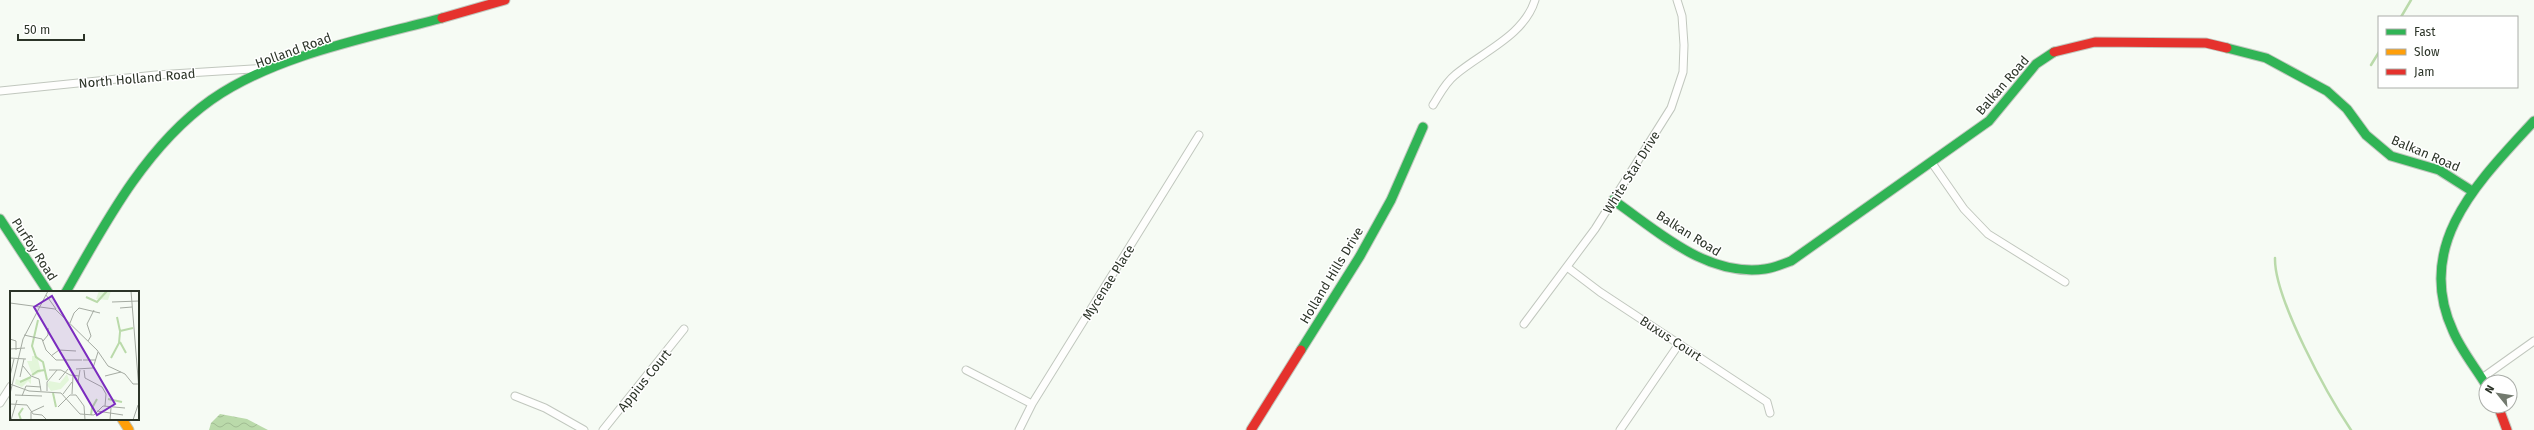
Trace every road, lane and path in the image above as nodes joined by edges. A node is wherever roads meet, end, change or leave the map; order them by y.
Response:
1 (505, 0) edge
2 (1535, 0) edge
3 (1677, 0) edge
4 (274, 67) junction
5 (0, 91) edge
6 (1433, 105) dead end
7 (2534, 121) edge
8 (1423, 127) dead end
9 (1199, 135) dead end
10 (1932, 163) junction
11 (2472, 191) junction
12 (1613, 200) junction
13 (0, 219) edge
14 (1567, 267) junction
15 (2065, 282) dead end
16 (47, 291) edge
17 (67, 291) edge
18 (1524, 324) dead end
19 (684, 329) dead end
20 (2534, 341) edge
21 (1679, 344) junction
22 (966, 370) dead end
23 (2479, 374) edge
24 (2494, 374) edge
25 (10, 388) edge
26 (515, 396) dead end
27 (0, 403) edge
28 (1032, 404) junction
29 (1770, 413) dead end
30 (2501, 414) edge
31 (123, 420) edge
32 (129, 430) edge
33 (584, 430) edge
34 (603, 430) edge
35 (1019, 430) edge
36 (1251, 430) edge
37 (1620, 430) edge
38 (2507, 430) edge

1 - 4 street, Holland Road
2 - 6 street
3 - 12 street, White Star Drive
4 - 5 street, North Holland Road
4 - 17 street, Holland Road
7 - 11 street
8 - 36 street, Holland Hills Drive
9 - 28 street, Mycenae Place
10 - 11 street, Balkan Road
10 - 12 street, Balkan Road
10 - 15 street
11 - 23 street
12 - 14 street, White Star Drive
13 - 16 street, Purfoy Road
14 - 18 street, White Star Drive
14 - 21 street, Buxus Court
19 - 34 street, Appius Court
20 - 24 street
21 - 29 street, Buxus Court
21 - 37 street
22 - 28 street
25 - 27 street
26 - 33 street
28 - 35 street, Mycenae Place
30 - 38 street
31 - 32 street

